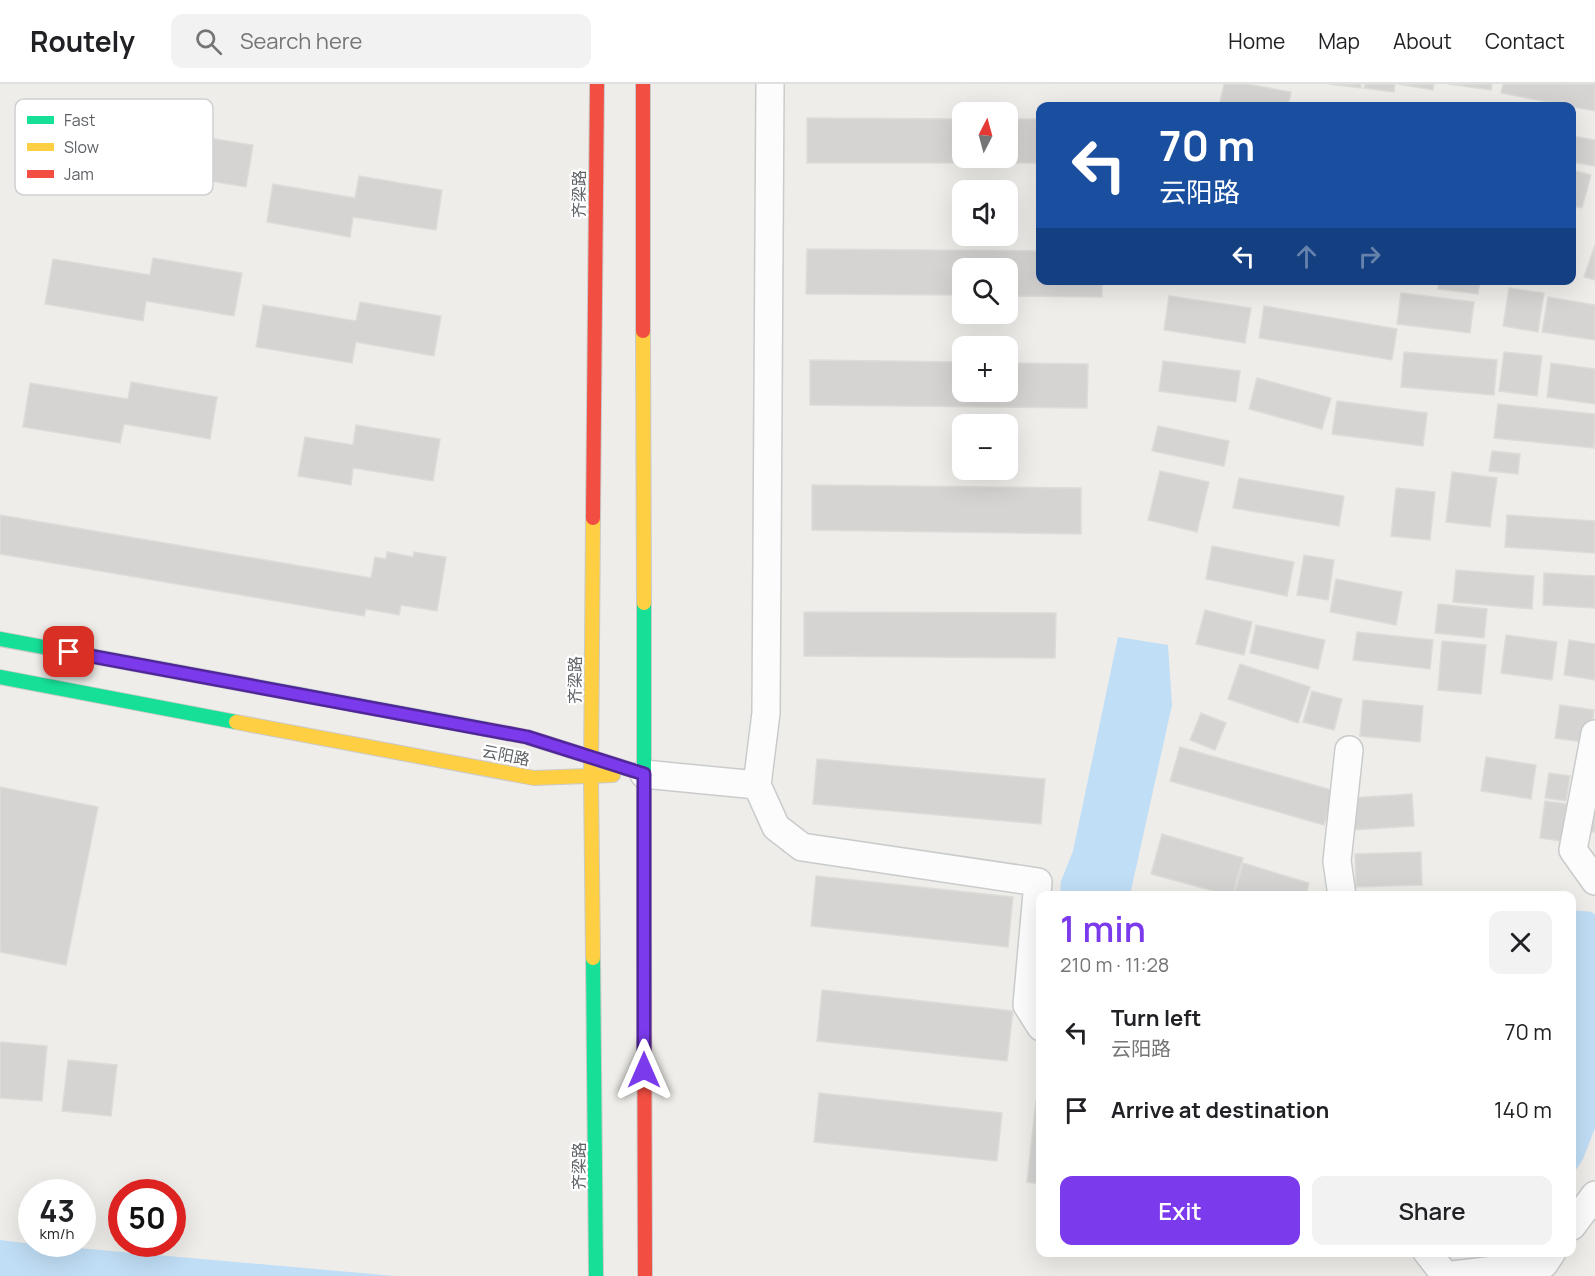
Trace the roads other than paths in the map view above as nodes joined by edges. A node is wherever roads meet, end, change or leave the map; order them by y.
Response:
1 (597, 84) edge
2 (643, 84) edge
3 (770, 84) edge
4 (0, 639) edge
5 (0, 677) edge
6 (1595, 734) edge
7 (1349, 750) dead end
8 (591, 757) junction
9 (644, 774) junction
10 (591, 776) junction
11 (757, 785) junction
12 (1595, 881) edge
13 (1037, 891) edge
14 (1341, 891) edge
15 (1036, 904) edge
16 (1036, 1019) edge
17 (1595, 1195) edge
18 (1576, 1221) edge
19 (1431, 1257) edge
20 (1549, 1257) edge
21 (596, 1276) edge
22 (645, 1276) edge
23 (1445, 1276) edge

1 - 8 main road, 齐梁路
2 - 9 main road
3 - 11 street
4 - 8 main road, 云阳路
5 - 10 main road, 云阳路
6 - 12 street
7 - 14 street
8 - 9 main road, 云阳路
8 - 10 main road, 齐梁路
9 - 10 main road, 云阳路
9 - 11 street
9 - 22 main road
10 - 21 main road, 齐梁路
11 - 13 street
15 - 16 street
17 - 18 street
19 - 23 street
20 - 23 street

